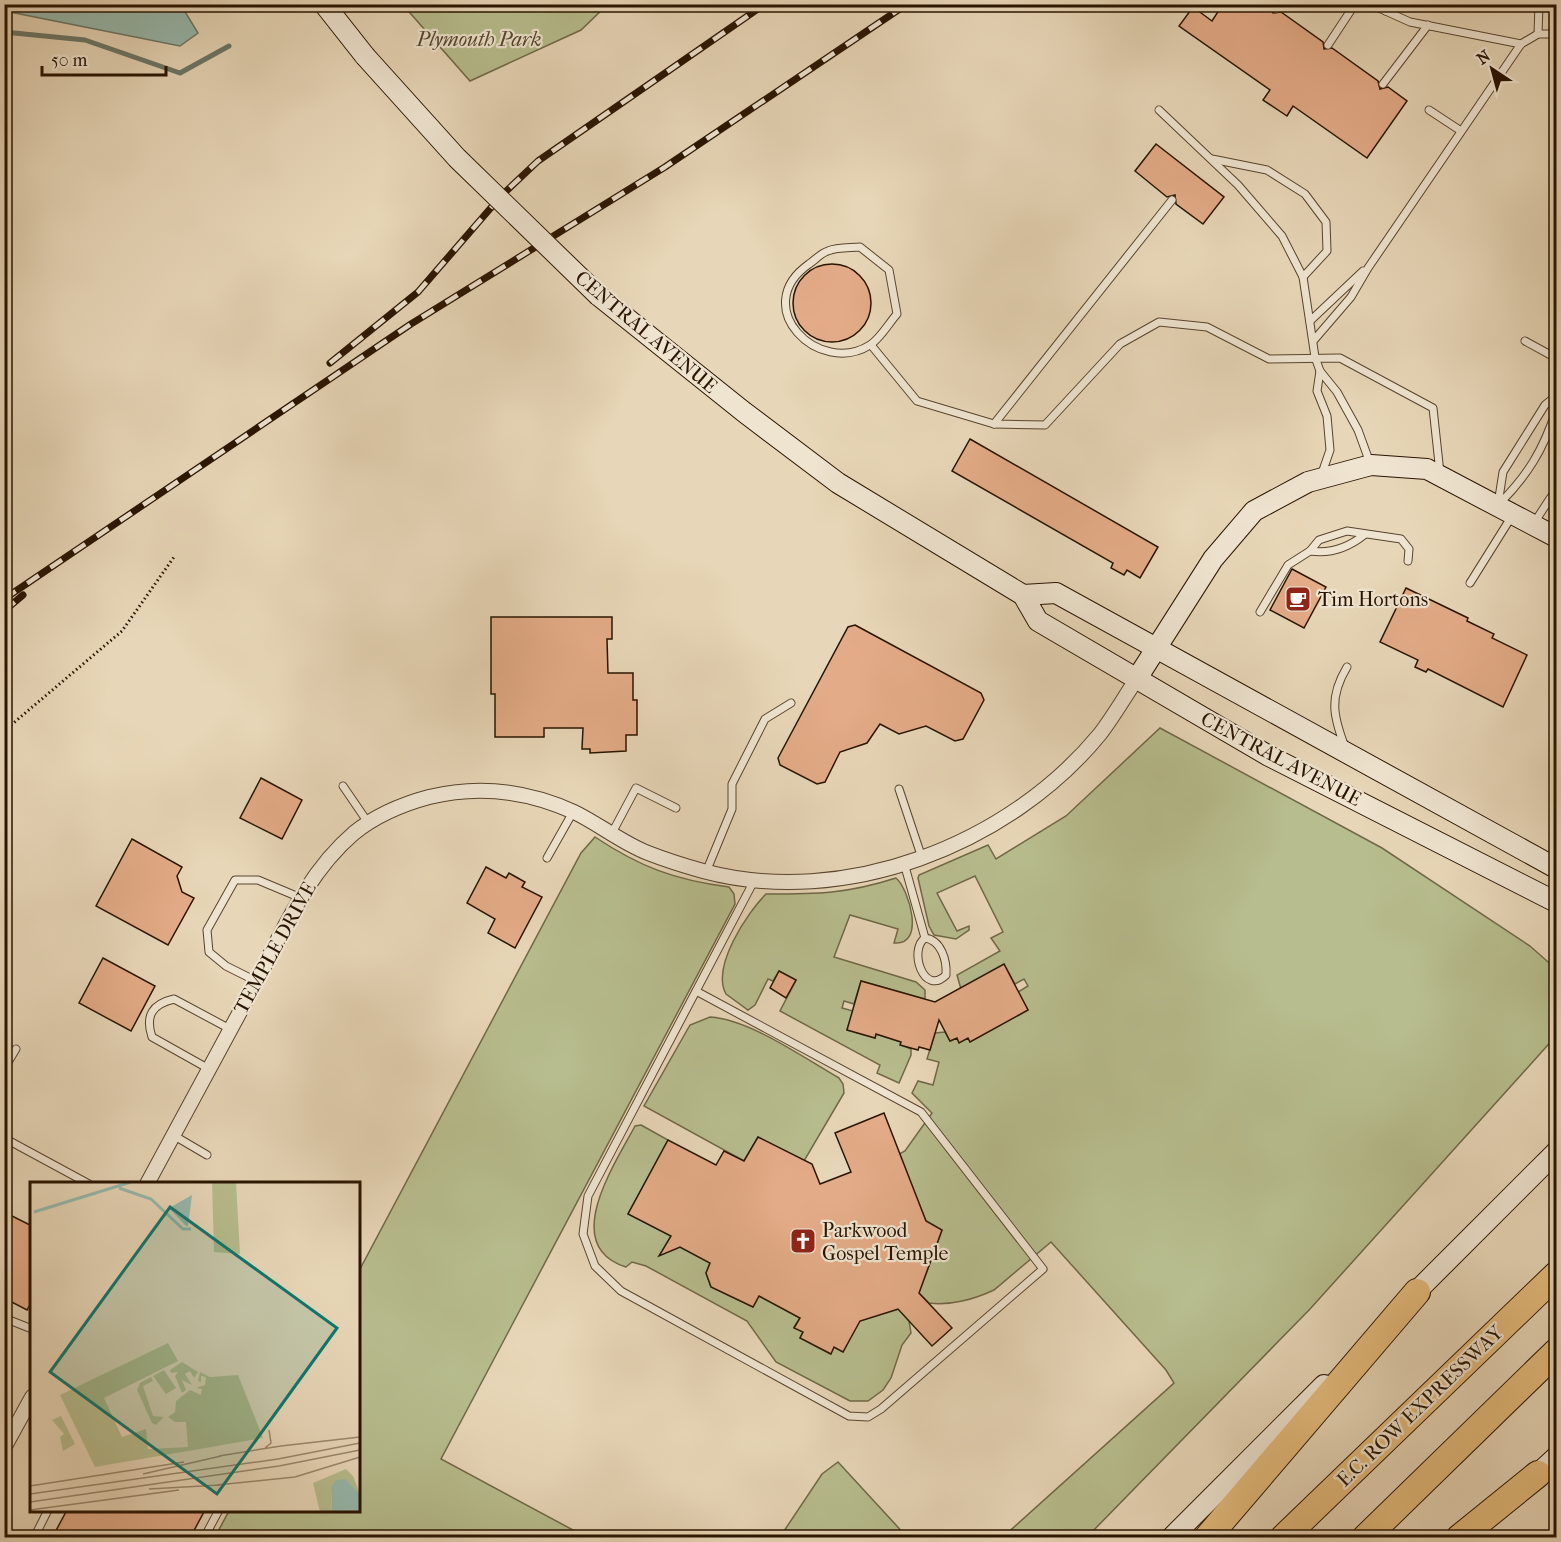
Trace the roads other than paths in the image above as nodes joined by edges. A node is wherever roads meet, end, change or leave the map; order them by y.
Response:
1 (324, 4) edge
2 (1355, 4) edge
3 (1370, 4) edge
4 (1397, 4) edge
5 (1539, 4) edge
6 (1386, 11) junction
7 (1428, 25) junction
8 (1538, 34) junction
9 (1557, 34) edge
10 (1521, 44) junction
11 (1328, 45) dead end
12 (1383, 84) dead end
13 (1159, 110) dead end
14 (1429, 110) dead end
15 (1461, 131) junction
16 (1211, 159) junction
17 (1172, 200) dead end
18 (1368, 268) junction
19 (1303, 278) junction
20 (1310, 321) junction
21 (1314, 340) junction
22 (1525, 340) dead end
23 (871, 345) junction
24 (1315, 357) junction
25 (1557, 358) edge
26 (1320, 370) junction
27 (1557, 396) edge
28 (1557, 411) edge
29 (994, 424) junction
30 (1371, 465) junction
31 (1440, 476) junction
32 (1320, 479) junction
33 (1557, 500) edge
34 (1505, 510) junction
35 (1533, 525) junction
36 (1364, 535) junction
37 (1557, 537) edge
38 (1310, 551) junction
39 (1408, 561) dead end
40 (1470, 583) dead end
41 (1023, 595) junction
42 (1260, 612) dead end
43 (1156, 647) junction
44 (1347, 667) dead end
45 (1136, 680) junction
46 (791, 703) dead end
47 (1346, 750) junction
48 (343, 786) dead end
49 (899, 789) dead end
50 (676, 808) dead end
51 (573, 812) junction
52 (369, 824) junction
53 (612, 833) junction
54 (547, 858) dead end
55 (922, 858) junction
56 (904, 863) junction
57 (1557, 868) edge
58 (706, 872) junction
59 (755, 879) junction
60 (301, 898) junction
61 (1557, 902) edge
62 (925, 938) junction
63 (256, 981) junction
64 (696, 991) junction
65 (230, 1029) junction
66 (16, 1049) dead end
67 (4, 1069) edge
68 (209, 1069) junction
69 (173, 1135) junction
70 (4, 1138) edge
71 (1557, 1152) edge
72 (207, 1155) dead end
73 (85, 1182) edge
74 (148, 1182) edge
75 (1557, 1275) edge
76 (1417, 1292) junction
77 (4, 1318) edge
78 (30, 1328) edge
79 (1557, 1352) edge
80 (30, 1401) edge
81 (4, 1448) edge
82 (1547, 1465) edge
83 (47, 1512) edge
84 (218, 1512) edge
85 (34, 1538) edge
86 (204, 1538) edge
87 (1171, 1538) edge
88 (1207, 1538) edge
89 (1283, 1538) edge
90 (1365, 1538) edge
91 (1459, 1538) edge
92 (1470, 1538) edge

1 - 41 street, CENTRAL AVENUE, bridge
2 - 11 lane
3 - 6 lane
4 - 6 lane
5 - 8 lane
6 - 7 lane
7 - 10 lane
7 - 12 lane
8 - 9 lane
8 - 10 lane
10 - 15 lane
13 - 16 lane
14 - 15 lane
15 - 18 lane
16 - 19 lane
16 - 19 lane
17 - 29 lane
18 - 20 lane
18 - 21 lane
19 - 20 lane
20 - 21 lane
21 - 24 lane
22 - 25 lane
23 - 23 lane
23 - 29 lane
24 - 26 lane
24 - 29 lane
24 - 31 lane
26 - 30 lane
26 - 32 lane
27 - 34 lane
28 - 34 lane
30 - 31 street, TEMPLE DRIVE
30 - 32 street, TEMPLE DRIVE
31 - 34 street, TEMPLE DRIVE
32 - 43 street, TEMPLE DRIVE
33 - 35 lane
34 - 35 street, TEMPLE DRIVE
34 - 40 lane
35 - 37 street, TEMPLE DRIVE
36 - 38 lane
36 - 38 lane
36 - 39 lane
38 - 42 lane
41 - 43 street, CENTRAL AVENUE
41 - 45 street, CENTRAL AVENUE
43 - 45 street, TEMPLE DRIVE
43 - 47 street, CENTRAL AVENUE
44 - 47 lane
45 - 55 street, TEMPLE DRIVE
45 - 61 street, CENTRAL AVENUE
46 - 58 lane
47 - 57 street, CENTRAL AVENUE
48 - 52 lane
49 - 55 lane
50 - 53 lane
51 - 52 street, TEMPLE DRIVE
51 - 53 street, TEMPLE DRIVE
51 - 54 lane
52 - 60 street, TEMPLE DRIVE
53 - 58 street, TEMPLE DRIVE
55 - 56 street, TEMPLE DRIVE
56 - 59 street, TEMPLE DRIVE
56 - 62 lane
58 - 59 street, TEMPLE DRIVE
59 - 64 lane
60 - 63 street, TEMPLE DRIVE
60 - 63 lane
62 - 62 lane
63 - 65 street, TEMPLE DRIVE
64 - 64 lane
65 - 68 street, TEMPLE DRIVE
65 - 68 lane
66 - 67 lane
68 - 69 street, TEMPLE DRIVE
69 - 72 lane
69 - 74 street, TEMPLE DRIVE
70 - 73 lane
71 - 76 street
75 - 89 highway, E.C. ROW EXPRESSWAY
76 - 87 street
76 - 88 highway
77 - 78 lane
79 - 90 highway
80 - 81 street
82 - 91 highway
82 - 92 street
83 - 85 lane
84 - 86 lane

